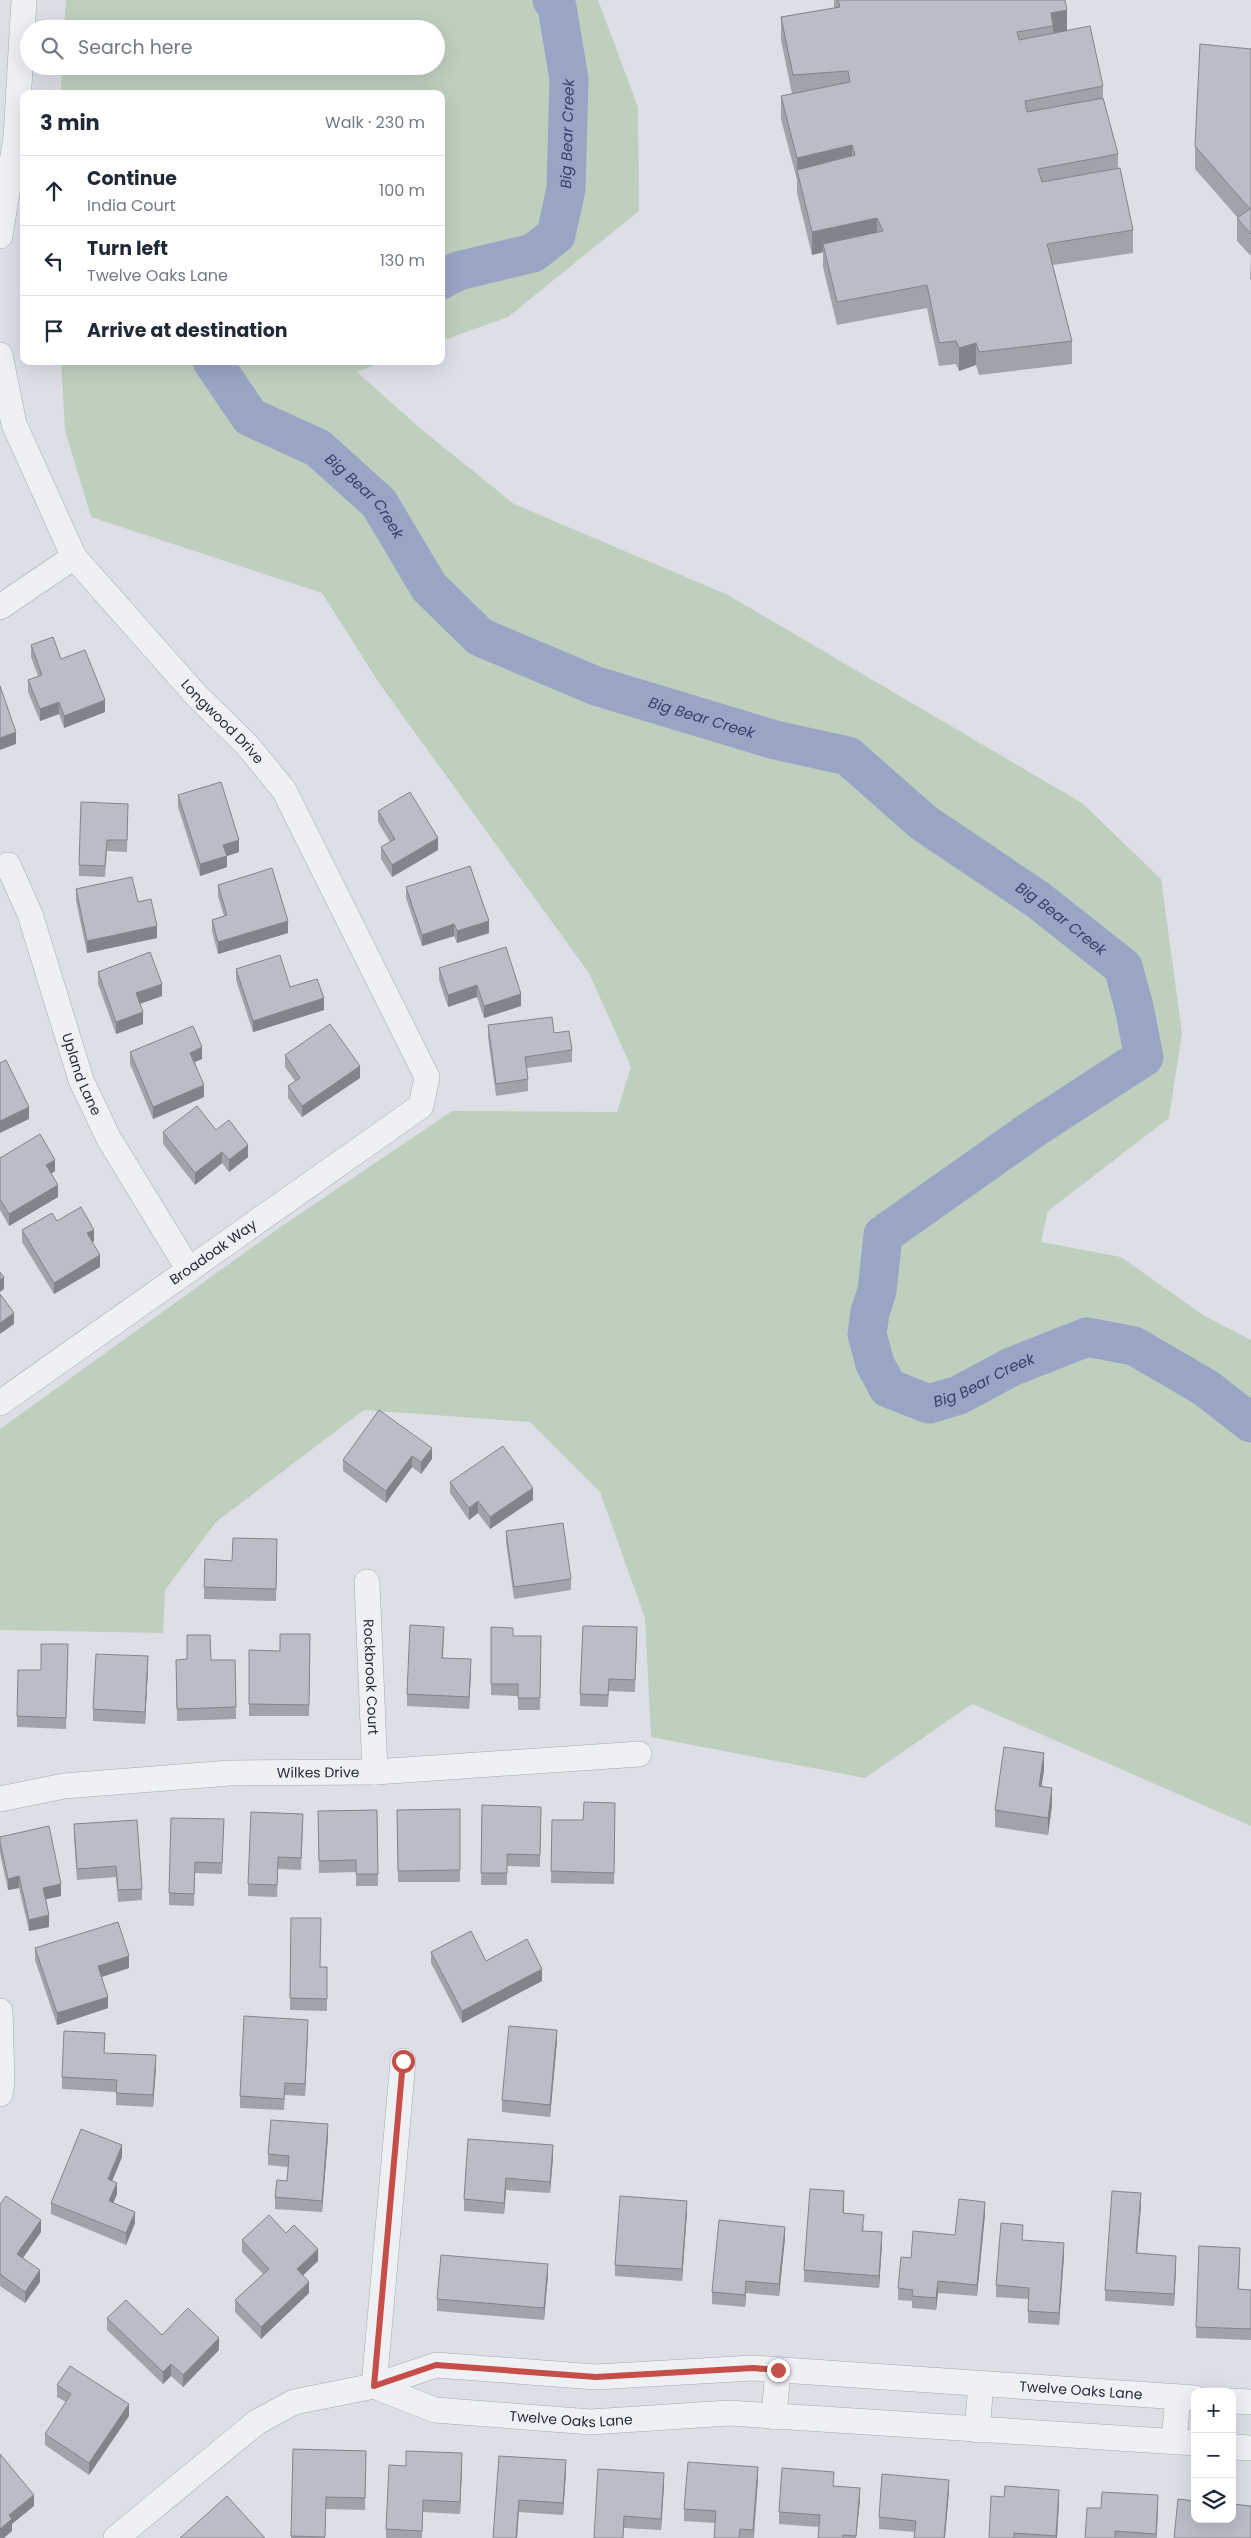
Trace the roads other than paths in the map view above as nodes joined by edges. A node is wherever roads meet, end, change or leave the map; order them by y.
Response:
1 (24, 0) edge
2 (23, 20) edge
3 (20, 68) edge
4 (0, 236) edge
5 (0, 355) edge
6 (74, 558) junction
7 (0, 607) edge
8 (8, 865) dead end
9 (424, 1100) joint
10 (189, 1270) junction
11 (0, 1403) edge
12 (367, 1582) dead end
13 (639, 1754) dead end
14 (375, 1772) junction
15 (0, 1799) edge
16 (0, 2011) edge
17 (403, 2061) dead end
18 (0, 2094) edge
19 (778, 2370) junction
20 (981, 2384) junction
21 (374, 2386) junction
22 (1186, 2398) edge
23 (1236, 2401) edge
24 (1251, 2402) edge
25 (774, 2417) junction
26 (978, 2430) junction
27 (1184, 2442) edge
28 (1236, 2447) edge
29 (1251, 2448) edge
30 (116, 2538) edge

1 - 2 street
3 - 4 street
5 - 6 street, Longwood Drive
6 - 7 street
6 - 9 street, Longwood Drive
8 - 10 street, Upland Lane
9 - 10 street, Broadoak Way
10 - 11 street, Broadoak Way
12 - 14 street, Rockbrook Court
13 - 14 street, Wilkes Drive
14 - 15 street, Wilkes Drive
16 - 18 street
17 - 21 street
19 - 20 street, Twelve Oaks Lane
19 - 21 street, Twelve Oaks Lane
19 - 25 street
20 - 22 street, Twelve Oaks Lane
20 - 26 street
21 - 25 street, Twelve Oaks Lane
21 - 30 street, Twelve Oaks Lane
22 - 27 street, Twelve Oaks Lane
23 - 24 street
25 - 26 street, Twelve Oaks Lane
26 - 27 street, Twelve Oaks Lane
28 - 29 street

